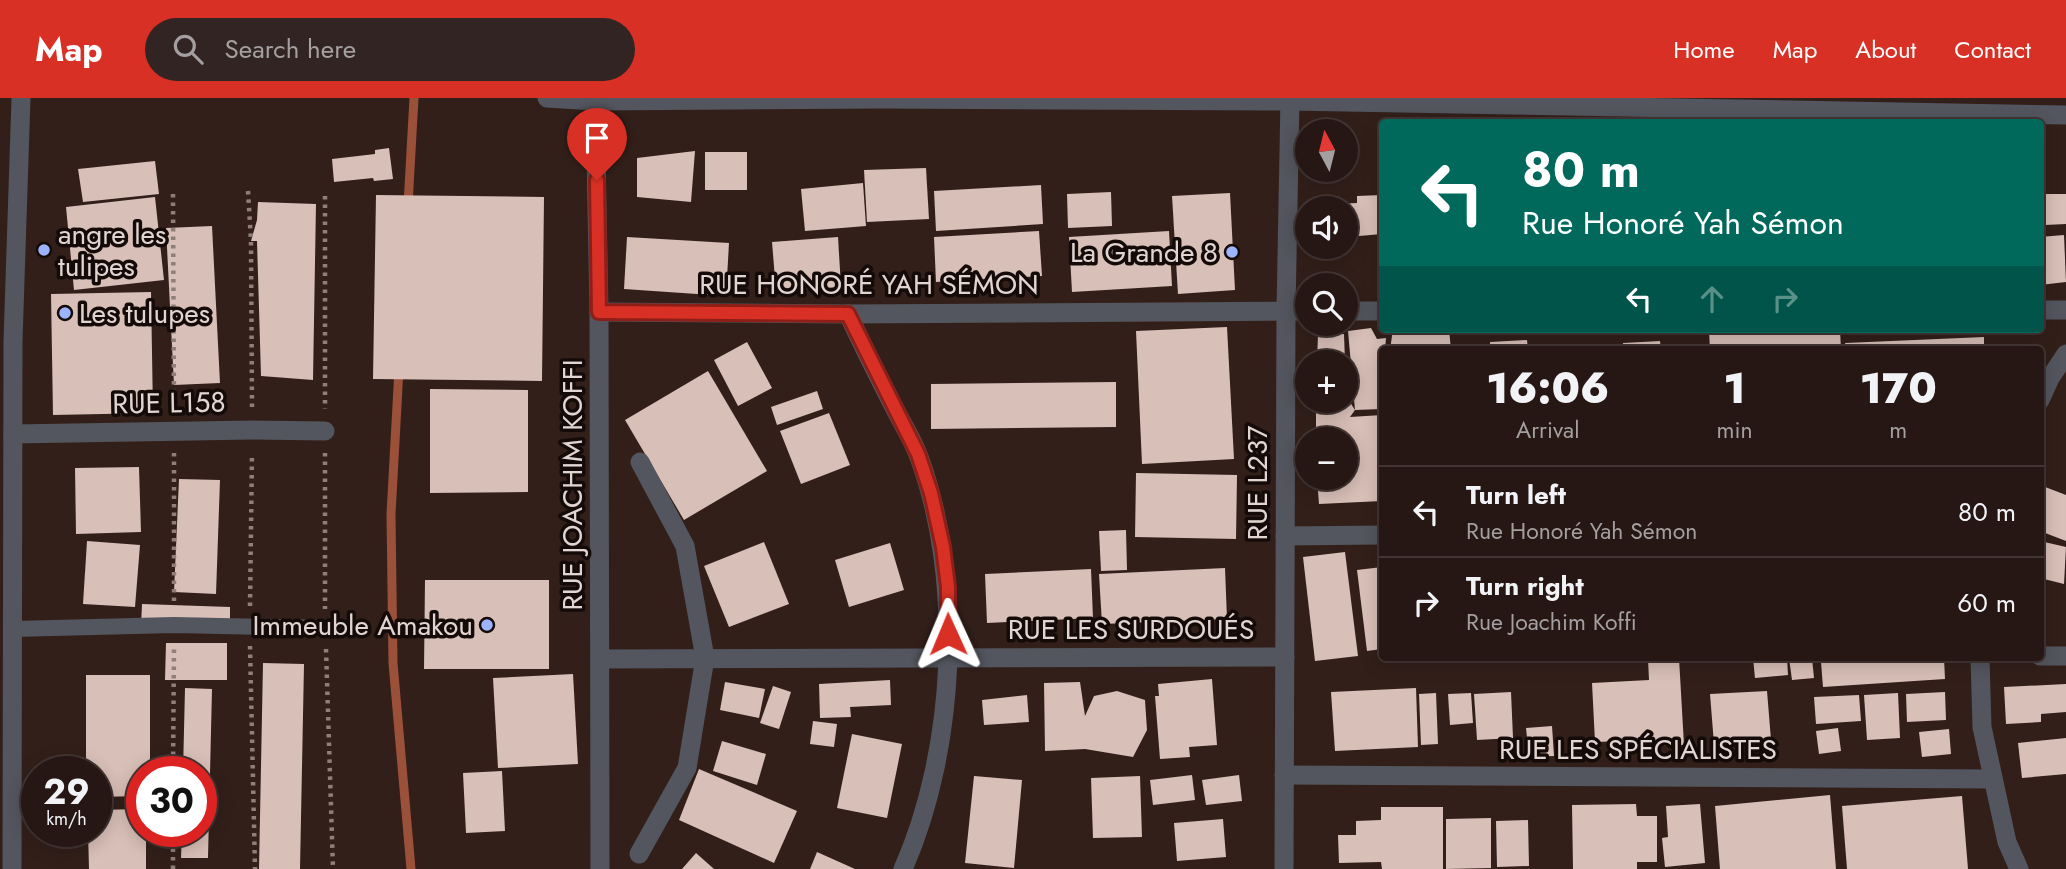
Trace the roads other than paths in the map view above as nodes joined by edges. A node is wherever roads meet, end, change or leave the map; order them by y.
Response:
1 (21, 98) edge
2 (547, 98) edge
3 (881, 98) edge
4 (1290, 100) edge
5 (595, 101) junction
6 (2066, 115) edge
7 (2044, 310) edge
8 (2066, 310) edge
9 (1358, 311) edge
10 (1379, 311) edge
11 (599, 312) junction
12 (1286, 312) junction
13 (1295, 312) edge
14 (848, 314) junction
15 (2066, 354) edge
16 (2044, 391) edge
17 (325, 431) road end
18 (13, 434) junction
19 (640, 462) dead end
20 (1379, 535) edge
21 (1285, 536) junction
22 (13, 628) junction
23 (325, 628) road end
24 (2044, 656) edge
25 (2066, 656) edge
26 (949, 657) junction
27 (1285, 657) junction
28 (705, 658) junction
29 (600, 659) junction
30 (1980, 661) edge
31 (1284, 775) junction
32 (1992, 779) junction
33 (639, 854) dead end
34 (12, 869) edge
35 (600, 869) edge
36 (903, 869) edge
37 (1284, 869) edge
38 (2019, 869) edge

1 - 18 street
2 - 5 street
3 - 4 street
3 - 5 street
4 - 6 street
4 - 12 street, RUE L237
5 - 11 street, RUE JOACHIM KOFFI
7 - 8 street
9 - 10 street
11 - 14 street, RUE HONORÉ YAH SÉMON
11 - 29 street, RUE JOACHIM KOFFI
12 - 13 street, RUE HONORÉ YAH SÉMON
12 - 14 street, RUE HONORÉ YAH SÉMON
12 - 21 street, RUE L237
14 - 26 street
15 - 16 street
17 - 18 street, RUE L158
18 - 22 street
19 - 28 street
20 - 21 street
21 - 27 street, RUE L237
22 - 23 lane
22 - 34 street
24 - 25 street
26 - 27 street, RUE LES SURDOUÉS
26 - 28 street, RUE LES SURDOUÉS
26 - 36 street
27 - 31 street, RUE L237
28 - 29 street, RUE LES SURDOUÉS
28 - 33 street
29 - 35 street, RUE JOACHIM KOFFI
30 - 32 street
31 - 32 street, RUE LES SPÉCIALISTES
31 - 37 street, RUE L237
32 - 38 street

